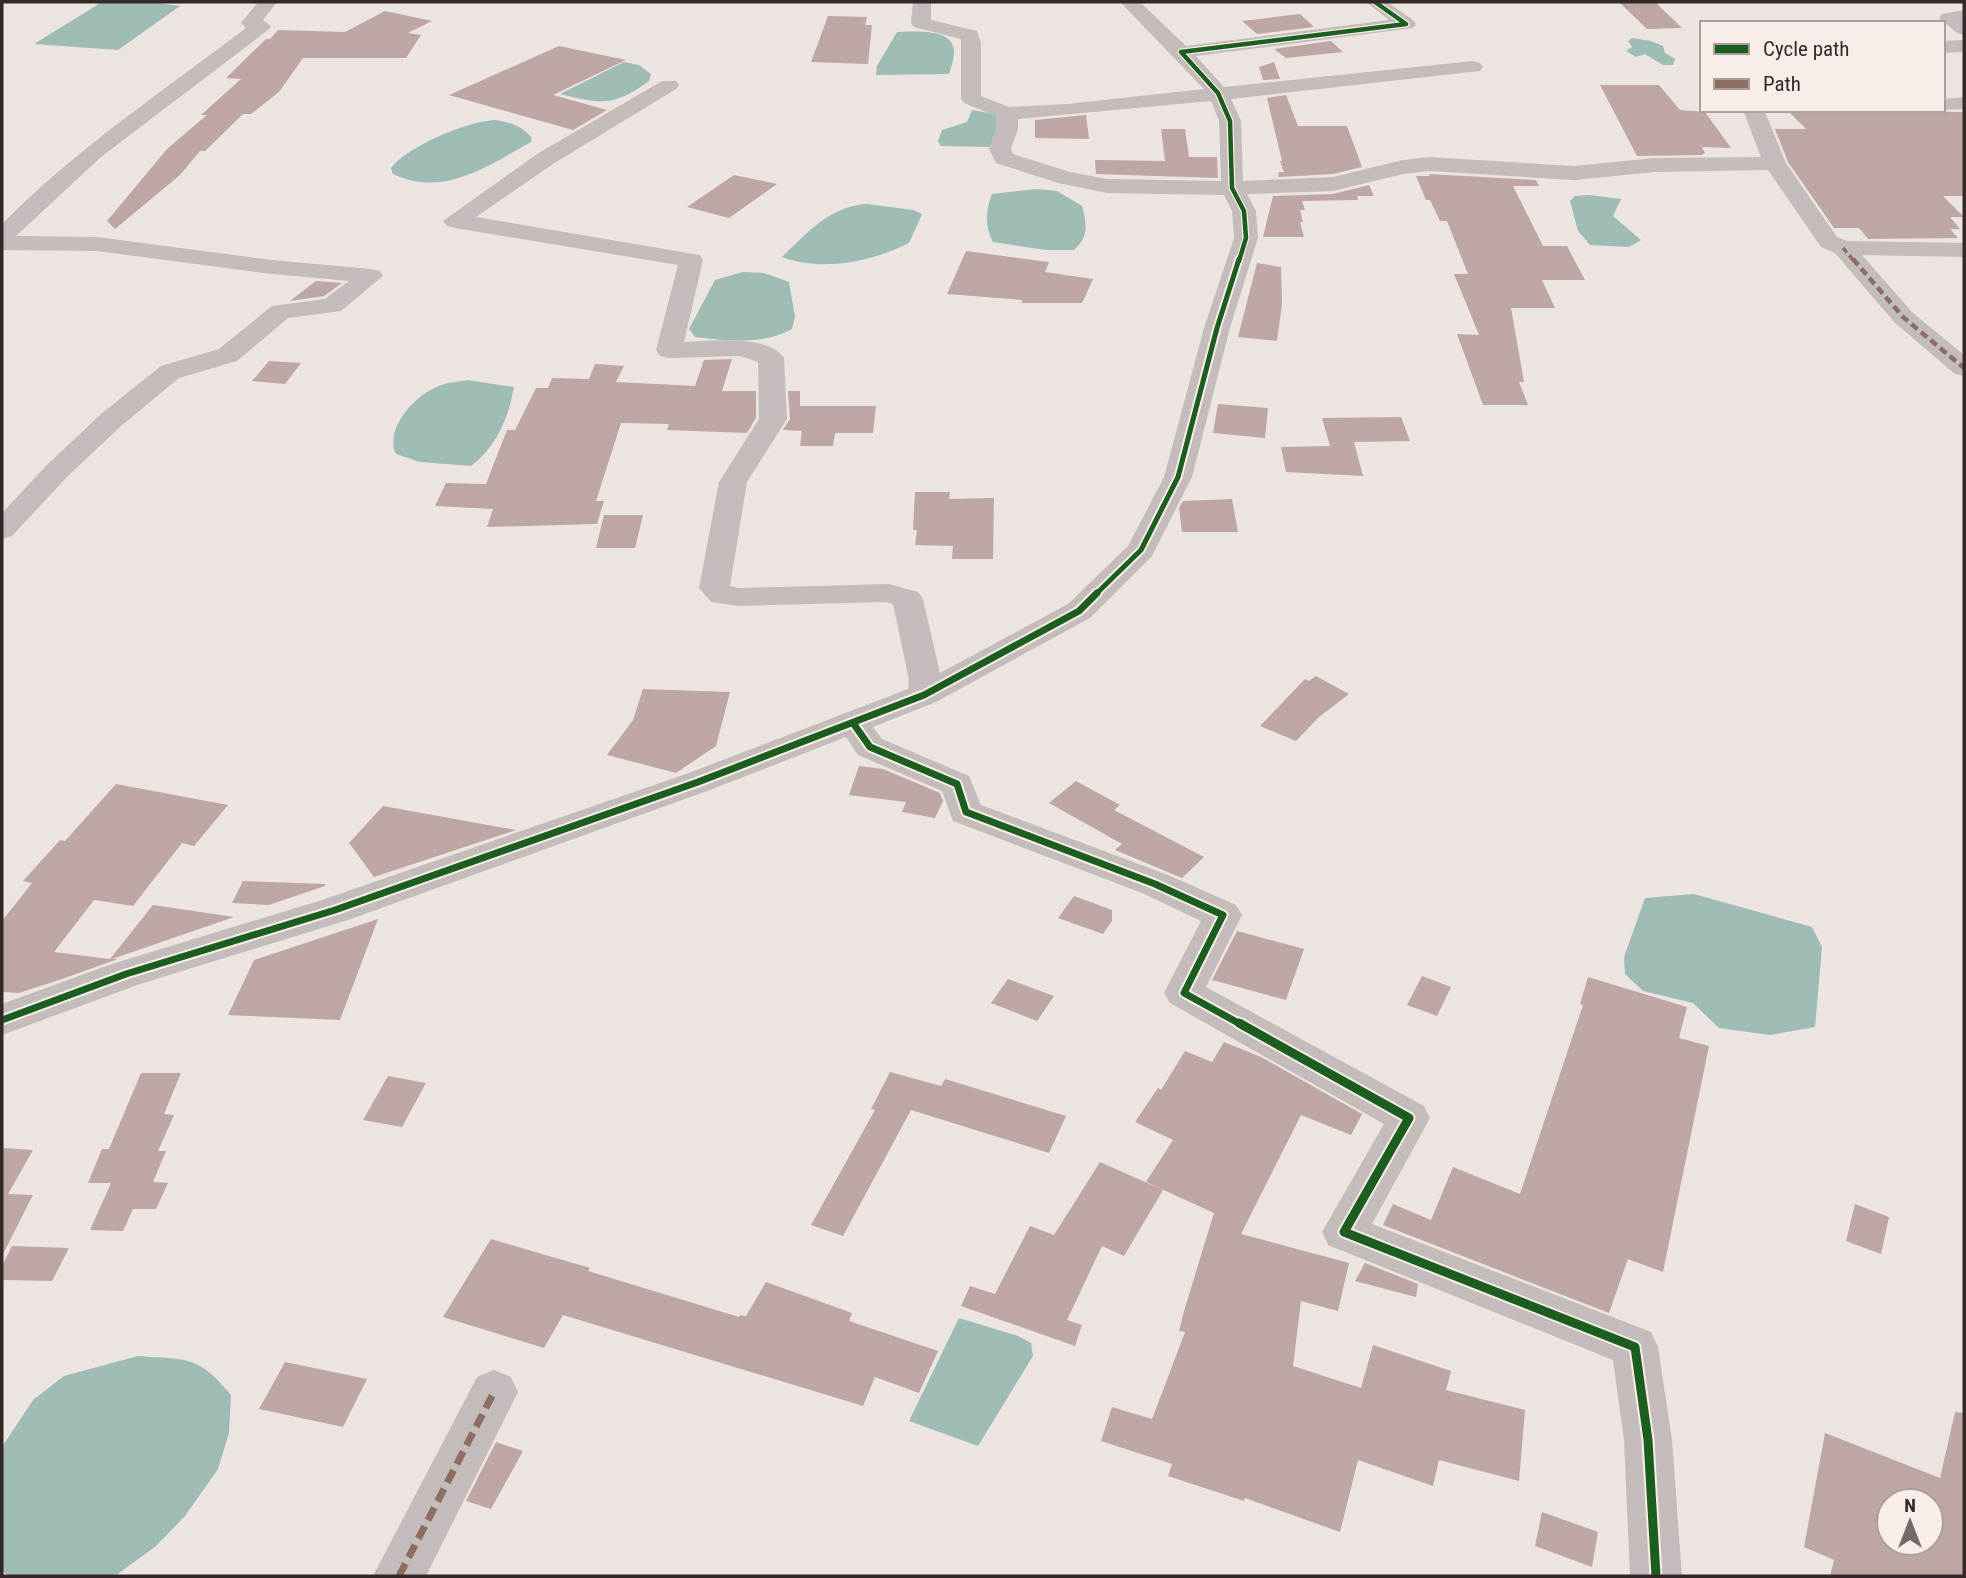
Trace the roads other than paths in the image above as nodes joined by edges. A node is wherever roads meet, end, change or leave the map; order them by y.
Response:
1 (268, 2) edge
2 (922, 2) edge
3 (1129, 2) edge
4 (1376, 2) edge
5 (1964, 46) edge
6 (1945, 47) edge
7 (1181, 52) junction
8 (1473, 67) dead end
9 (669, 85) dead end
10 (1218, 93) junction
11 (1964, 103) edge
12 (1945, 105) edge
13 (1754, 112) edge
14 (1007, 113) junction
15 (1775, 163) junction
16 (1231, 188) junction
17 (2, 237) edge
18 (2, 243) edge
19 (1843, 248) junction
20 (1964, 250) edge
21 (1964, 368) edge
22 (2, 530) edge
23 (924, 695) junction
24 (853, 723) junction
25 (2, 1020) edge
26 (494, 1392) dead end
27 (399, 1576) edge
28 (1656, 1576) edge

1 - 17 street
2 - 14 street
3 - 7 street
4 - 7 street
5 - 6 street
7 - 10 street
8 - 10 street
9 - 23 street
10 - 14 street
10 - 16 street
11 - 12 street
13 - 15 street
14 - 16 street
15 - 16 street
15 - 19 street
16 - 23 street
18 - 22 street
19 - 20 street
19 - 21 street
23 - 24 street
24 - 25 street
24 - 28 street
26 - 27 street

